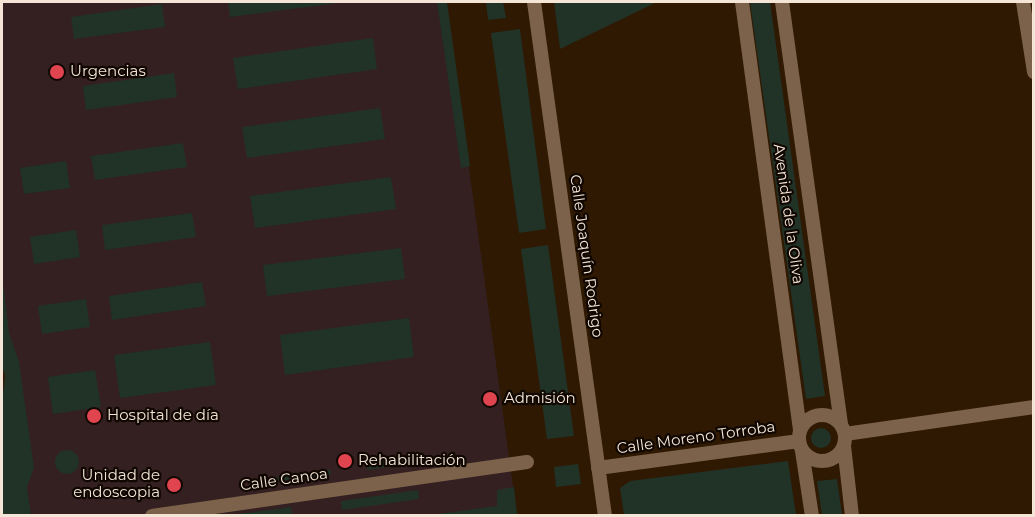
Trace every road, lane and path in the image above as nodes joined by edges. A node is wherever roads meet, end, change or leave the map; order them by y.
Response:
1 (534, 2) edge
2 (742, 2) edge
3 (782, 2) edge
4 (1023, 2) edge
5 (1034, 72) edge
6 (1034, 407) edge
7 (844, 435) junction
8 (800, 441) junction
9 (598, 468) junction
10 (152, 516) edge
11 (183, 516) edge
12 (606, 516) edge
13 (812, 516) edge
14 (852, 516) edge

1 - 9 street, Calle Joaquín Rodrigo
2 - 8 street, Avenida de la Oliva
3 - 7 street, Avenida de la Oliva
4 - 5 street
6 - 7 street
7 - 8 street
7 - 8 street
7 - 14 street, Avenida de la Oliva
8 - 9 street, Calle Moreno Torroba
8 - 13 street, Avenida de la Oliva
9 - 12 street, Calle Joaquín Rodrigo
10 - 11 street, Calle Canoa

